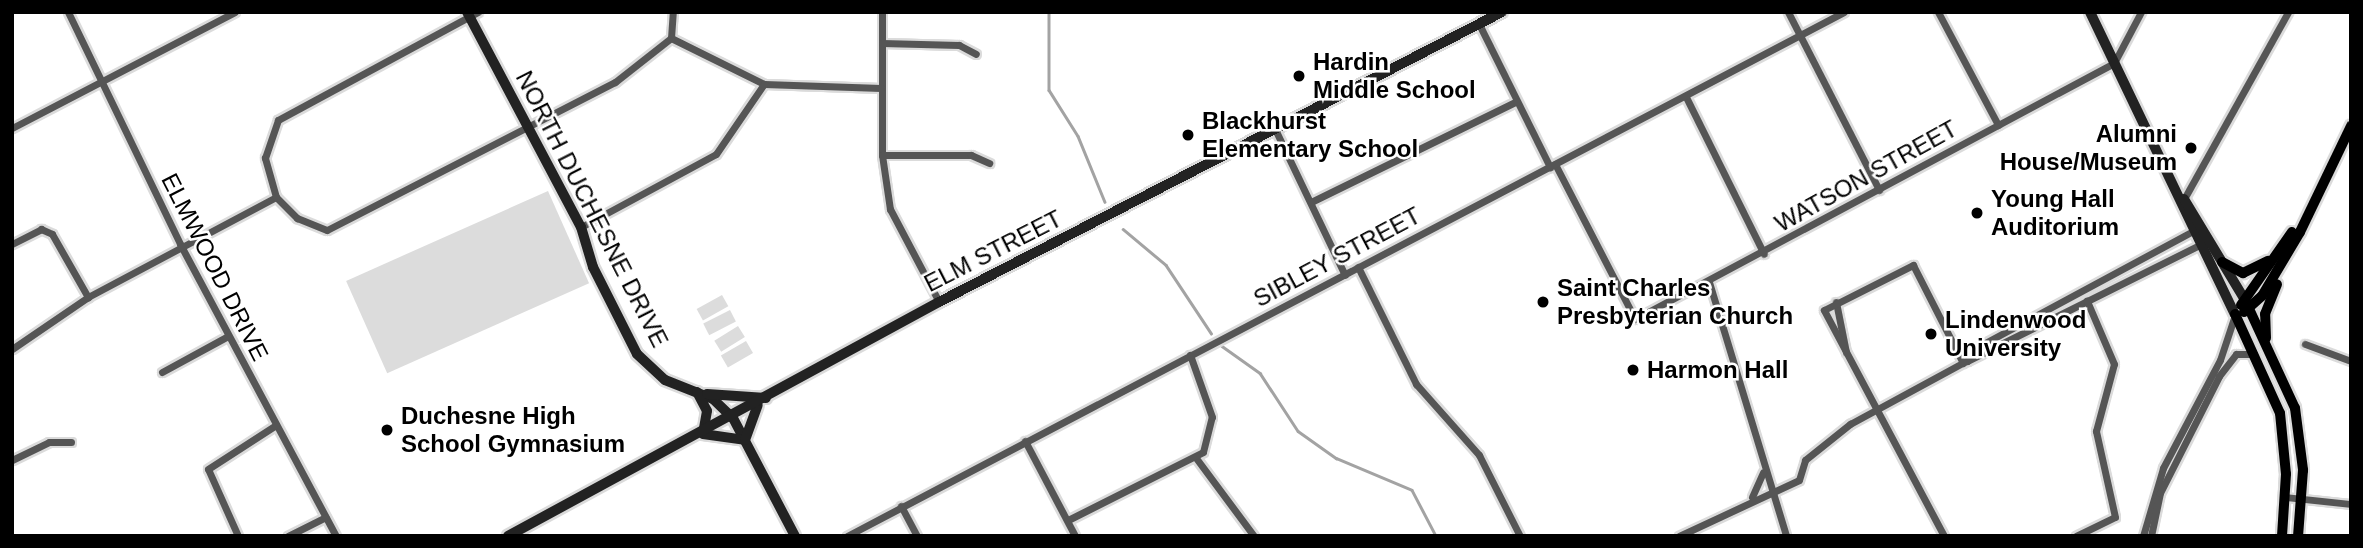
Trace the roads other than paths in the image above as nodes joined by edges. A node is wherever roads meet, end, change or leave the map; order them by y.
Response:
1 (68, 12) edge
2 (235, 12) edge
3 (673, 12) edge
4 (882, 12) edge
5 (1502, 12) edge
6 (1788, 12) edge
7 (1844, 12) edge
8 (1938, 12) edge
9 (2090, 12) edge
10 (2141, 12) edge
11 (2288, 12) edge
12 (472, 14) edge
13 (1479, 24) junction
14 (1800, 35) junction
15 (671, 38) junction
16 (882, 43) junction
17 (976, 54) dead end
18 (2114, 63) junction
19 (99, 83) junction
20 (764, 84) junction
21 (881, 88) junction
22 (1686, 97) junction
23 (1517, 101) junction
24 (1998, 125) junction
25 (528, 126) junction
26 (2351, 126) edge
27 (1274, 127) junction
28 (12, 128) edge
29 (882, 155) junction
30 (989, 163) dead end
31 (1552, 165) junction
32 (1879, 190) junction
33 (276, 197) junction
34 (2183, 199) junction
35 (1311, 202) junction
36 (581, 227) junction
37 (2301, 228) junction
38 (2193, 231) junction
39 (2287, 241) junction
40 (12, 244) edge
41 (180, 244) junction
42 (2200, 245) junction
43 (1764, 254) junction
44 (2222, 261) junction
45 (1358, 267) junction
46 (1345, 275) junction
47 (1709, 282) junction
48 (88, 297) junction
49 (2245, 300) junction
50 (2087, 301) junction
51 (939, 302) junction
52 (1836, 302) junction
53 (2250, 312) junction
54 (2235, 314) junction
55 (228, 336) junction
56 (2305, 344) dead end
57 (2266, 345) junction
58 (12, 349) edge
59 (1846, 354) junction
60 (2254, 354) junction
61 (1190, 355) junction
62 (2351, 361) edge
63 (1965, 362) junction
64 (162, 372) dead end
65 (697, 392) junction
66 (770, 398) junction
67 (758, 404) junction
68 (1875, 412) junction
69 (733, 418) junction
70 (276, 425) junction
71 (703, 434) junction
72 (745, 440) junction
73 (1025, 441) junction
74 (71, 442) dead end
75 (1196, 458) junction
76 (12, 460) edge
77 (1763, 471) junction
78 (1771, 491) junction
79 (1752, 497) junction
80 (2285, 497) junction
81 (2302, 499) junction
82 (2351, 504) edge
83 (901, 506) junction
84 (326, 517) junction
85 (1068, 520) junction
86 (519, 533) edge
87 (797, 534) edge
88 (238, 536) edge
89 (288, 536) edge
90 (336, 536) edge
91 (508, 536) edge
92 (847, 536) edge
93 (917, 536) edge
94 (1075, 536) edge
95 (1254, 536) edge
96 (1520, 536) edge
97 (1679, 536) edge
98 (1786, 536) edge
99 (1944, 536) edge
100 (2076, 536) edge
101 (2143, 536) edge
102 (2151, 536) edge
103 (2282, 536) edge
104 (2298, 536) edge

1 - 19 street, ELMWOOD DRIVE
2 - 19 street
3 - 15 street
4 - 16 street
5 - 13 main road, ELM STREET
6 - 14 street
7 - 14 street, SIBLEY STREET
8 - 24 street
9 - 18 main road
10 - 18 street
11 - 34 street
12 - 25 main road, NORTH DUCHESNE DRIVE
12 - 33 street
13 - 23 street
13 - 27 main road, ELM STREET
14 - 22 street, SIBLEY STREET
14 - 32 street
15 - 20 street
15 - 25 street
16 - 17 street
16 - 21 street
18 - 24 street, WATSON STREET
18 - 34 main road
19 - 28 street
19 - 41 street, ELMWOOD DRIVE
20 - 21 street
20 - 36 street
21 - 29 street
22 - 31 street, SIBLEY STREET
22 - 43 street
23 - 31 street
23 - 35 street
24 - 32 street, WATSON STREET
25 - 33 street
25 - 36 main road, NORTH DUCHESNE DRIVE
26 - 37 main road
27 - 35 street
27 - 51 main road, ELM STREET
29 - 30 street
29 - 51 street
31 - 45 street, SIBLEY STREET
31 - 47 street, WATSON STREET
32 - 43 street, WATSON STREET
33 - 41 street
34 - 38 main road
34 - 44 main road
35 - 46 street
36 - 65 main road, NORTH DUCHESNE DRIVE
37 - 39 main road
37 - 53 main road
37 - 57 main road
38 - 42 main road
38 - 63 street
39 - 44 main road
39 - 49 main road
40 - 48 street
41 - 48 street
41 - 55 street, ELMWOOD DRIVE
42 - 50 street
42 - 54 main road
43 - 47 street, WATSON STREET
44 - 49 main road
45 - 46 street, SIBLEY STREET
45 - 96 street
46 - 61 street, SIBLEY STREET
47 - 77 street
48 - 58 street
49 - 53 main road
49 - 54 main road
50 - 63 street
50 - 100 street
51 - 66 main road, ELM STREET
52 - 59 street
52 - 59 street
52 - 63 street
53 - 54 main road
53 - 57 main road
54 - 60 main road
54 - 101 street
55 - 64 street
55 - 70 street, ELMWOOD DRIVE
56 - 62 street
57 - 81 main road
59 - 68 street
60 - 80 main road
60 - 102 street
61 - 73 street, SIBLEY STREET
61 - 75 street
63 - 68 street
65 - 66 main road
65 - 69 main road, NORTH DUCHESNE DRIVE
65 - 71 main road
66 - 67 main road, ELM STREET
67 - 69 main road, ELM STREET
67 - 72 main road
68 - 78 street
68 - 99 street
69 - 71 main road, ELM STREET
69 - 72 main road, NORTH DUCHESNE DRIVE
70 - 84 street, ELMWOOD DRIVE
70 - 88 street
71 - 72 main road
71 - 86 main road, ELM STREET
72 - 87 main road, NORTH DUCHESNE DRIVE
73 - 83 street, SIBLEY STREET
73 - 85 street
74 - 76 street
75 - 85 street
75 - 95 street
77 - 78 street
77 - 79 street
78 - 79 street
78 - 98 street
79 - 97 street
80 - 81 street
80 - 103 main road
81 - 82 street
81 - 104 main road
83 - 92 street, SIBLEY STREET
83 - 93 street
84 - 89 street
84 - 90 street, ELMWOOD DRIVE
85 - 94 street
86 - 91 main road, ELM STREET

